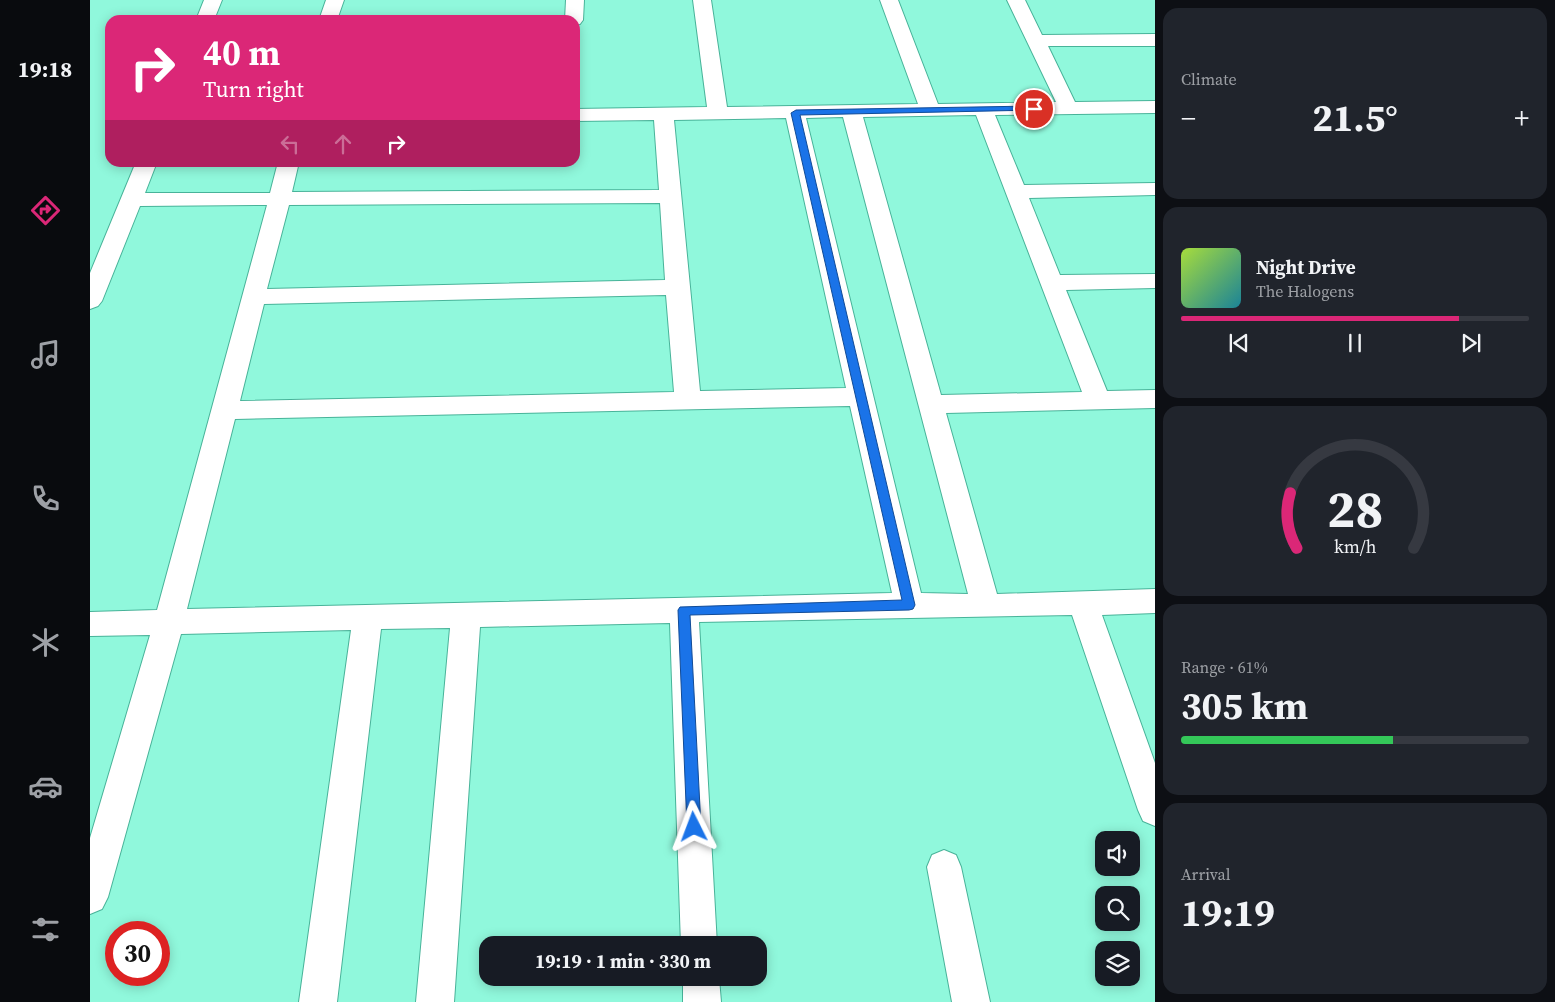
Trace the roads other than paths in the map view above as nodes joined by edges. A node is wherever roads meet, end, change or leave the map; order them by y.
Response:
1 (213, 0) edge
2 (335, 0) edge
3 (575, 0) edge
4 (702, 0) edge
5 (889, 0) edge
6 (1016, 0) edge
7 (207, 15) edge
8 (330, 15) edge
9 (574, 15) edge
10 (1155, 40) edge
11 (1036, 41) junction
12 (1068, 108) junction
13 (1155, 108) edge
14 (983, 109) junction
15 (930, 110) junction
16 (852, 112) junction
17 (796, 113) junction
18 (718, 114) junction
19 (580, 115) edge
20 (664, 115) junction
21 (145, 167) edge
22 (288, 167) edge
23 (1155, 189) edge
24 (1016, 192) junction
25 (669, 196) junction
26 (132, 200) junction
27 (279, 200) junction
28 (1155, 281) edge
29 (1053, 283) junction
30 (677, 287) junction
31 (254, 297) junction
32 (90, 301) edge
33 (861, 397) junction
34 (1155, 399) edge
35 (1098, 400) junction
36 (688, 401) junction
37 (932, 404) junction
38 (225, 410) junction
39 (1155, 601) edge
40 (1083, 603) junction
41 (909, 605) junction
42 (986, 606) junction
43 (684, 610) junction
44 (466, 615) junction
45 (368, 617) junction
46 (169, 622) junction
47 (90, 624) edge
48 (1155, 810) edge
49 (944, 867) dead end
50 (90, 897) edge
51 (699, 936) edge
52 (701, 986) edge
53 (318, 1002) edge
54 (435, 1002) edge
55 (702, 1002) edge
56 (971, 1002) edge

1 - 7 street
2 - 8 street
3 - 9 street
4 - 18 street
5 - 15 street
6 - 11 street
10 - 11 street
11 - 12 street
12 - 13 street
12 - 14 street
14 - 15 street
14 - 24 street
15 - 16 street
16 - 17 street
16 - 37 street
17 - 18 street
17 - 33 street
18 - 20 street
19 - 20 street
20 - 25 street
21 - 26 street
22 - 27 street
23 - 24 street
24 - 29 street
25 - 27 street
25 - 30 street
26 - 27 street
26 - 32 street
27 - 31 street
28 - 29 street
29 - 35 street
30 - 31 street
30 - 36 street
31 - 38 street
33 - 36 street
33 - 41 street
34 - 35 street
35 - 37 street
36 - 38 street
37 - 42 street
38 - 46 street
39 - 40 street
40 - 42 street
40 - 48 street
41 - 42 street
41 - 43 street
43 - 44 street
43 - 51 street
44 - 45 street
44 - 54 street
45 - 46 street
45 - 53 street
46 - 47 street
46 - 50 street
49 - 56 street
52 - 55 street

